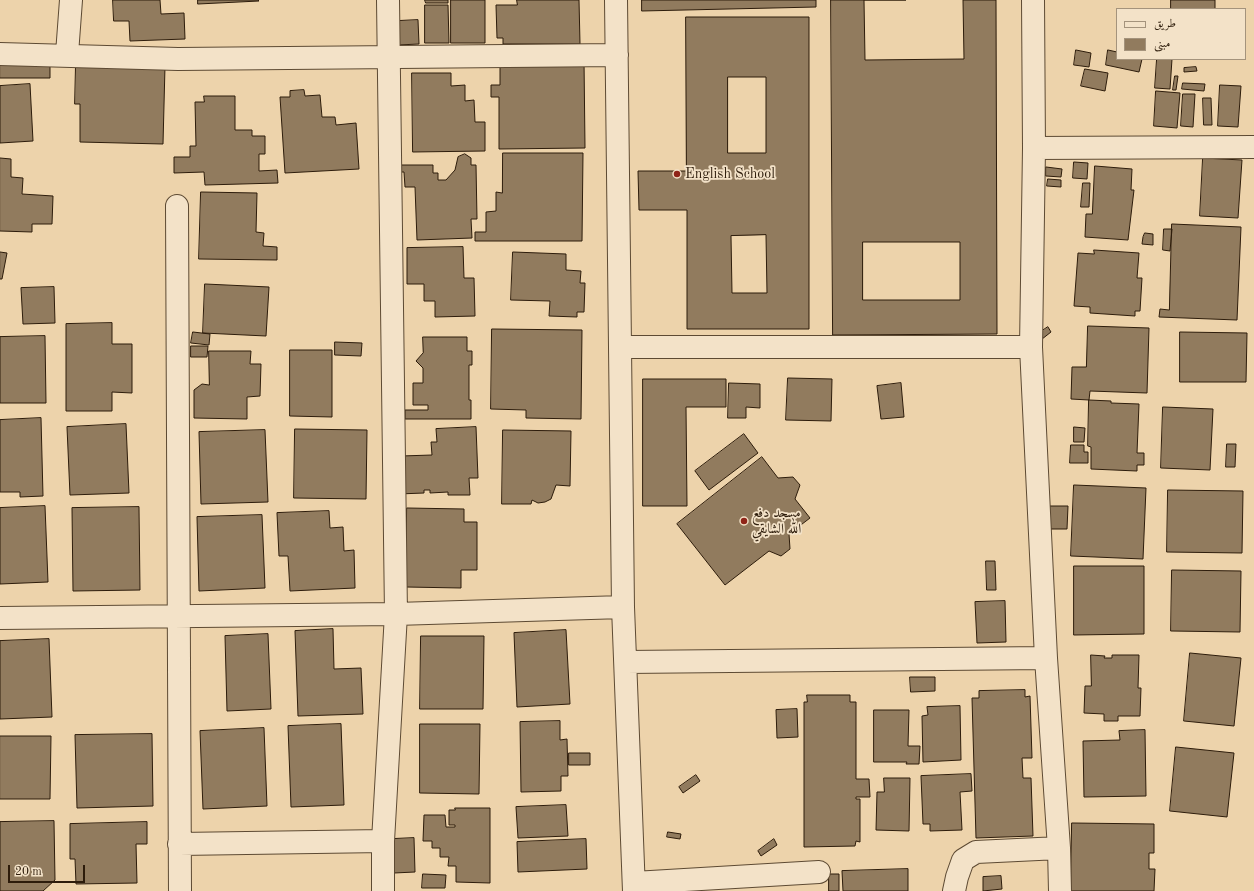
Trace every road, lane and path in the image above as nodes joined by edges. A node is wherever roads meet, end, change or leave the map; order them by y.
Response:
1 (71, 0) edge
2 (388, 0) edge
3 (616, 0) edge
4 (1033, 0) edge
5 (0, 54) edge
6 (67, 54) junction
7 (617, 55) junction
8 (389, 57) junction
9 (1254, 147) edge
10 (1034, 148) junction
11 (177, 206) dead end
12 (620, 347) junction
13 (1031, 347) junction
14 (623, 607) junction
15 (396, 614) junction
16 (178, 617) junction
17 (0, 618) edge
18 (1046, 658) junction
19 (626, 662) junction
20 (383, 841) junction
21 (179, 844) junction
22 (1059, 848) junction
23 (819, 872) dead end
24 (634, 887) edge
25 (180, 891) edge
26 (383, 891) edge
27 (954, 891) edge
28 (1060, 891) edge

1 - 6 street
2 - 8 street
3 - 7 street
4 - 10 street
5 - 6 street
6 - 8 street
7 - 8 street
7 - 12 street
8 - 15 street
9 - 10 street
10 - 13 street
11 - 16 street
12 - 13 street
12 - 14 street
13 - 18 street
14 - 15 street
14 - 19 street
15 - 16 street
15 - 20 street
16 - 17 street
16 - 21 street
18 - 19 street
18 - 22 street
19 - 24 street
20 - 21 street
20 - 26 street
21 - 25 street
22 - 27 street
22 - 28 street
23 - 24 street

